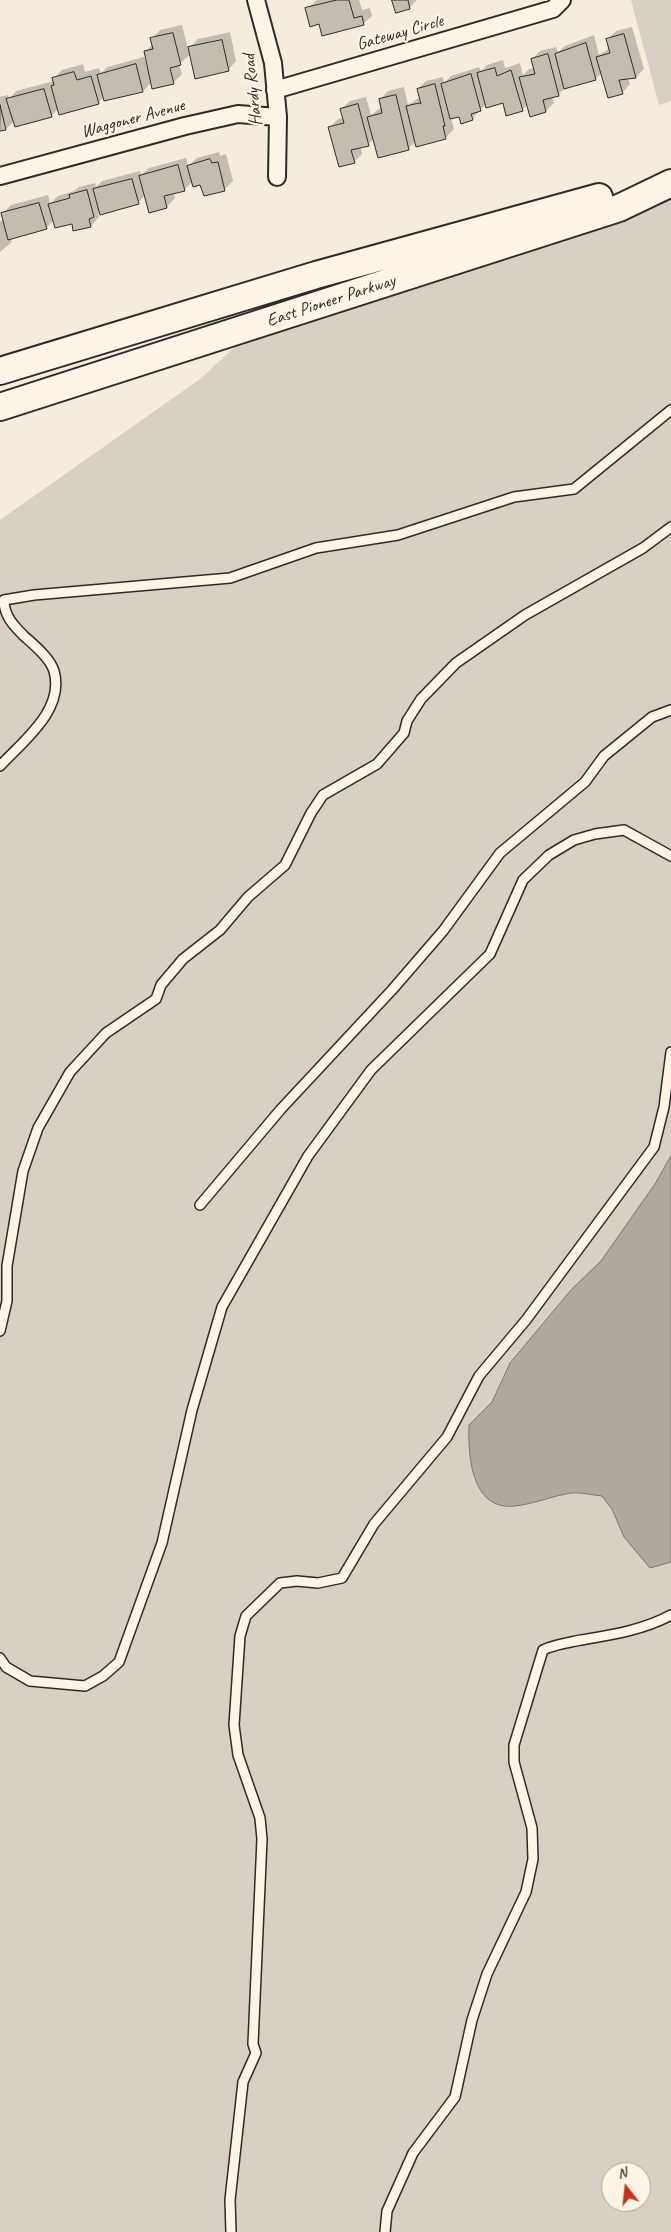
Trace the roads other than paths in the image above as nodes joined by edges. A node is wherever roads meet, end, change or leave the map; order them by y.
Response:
1 (256, 0) edge
2 (562, 0) edge
3 (275, 90) junction
4 (278, 117) junction
5 (0, 176) edge
6 (277, 177) dead end
7 (665, 185) edge
8 (0, 372) edge
9 (0, 407) edge
10 (671, 410) edge
11 (671, 527) edge
12 (671, 710) edge
13 (0, 766) edge
14 (671, 856) edge
15 (671, 1052) edge
16 (200, 1205) dead end
17 (0, 1331) edge
18 (671, 1615) edge
19 (0, 1658) edge
20 (232, 2232) edge
21 (385, 2232) edge

1 - 3 street, Hardy Road
2 - 3 street, Gateway Circle
3 - 4 street, Hardy Road
4 - 5 street, Waggoner Avenue
4 - 6 street, Hardy Road
7 - 8 main road, East Pioneer Parkway
7 - 9 main road, East Pioneer Parkway
10 - 13 lane
11 - 17 lane
12 - 16 lane
14 - 19 lane
15 - 20 lane
18 - 21 lane

